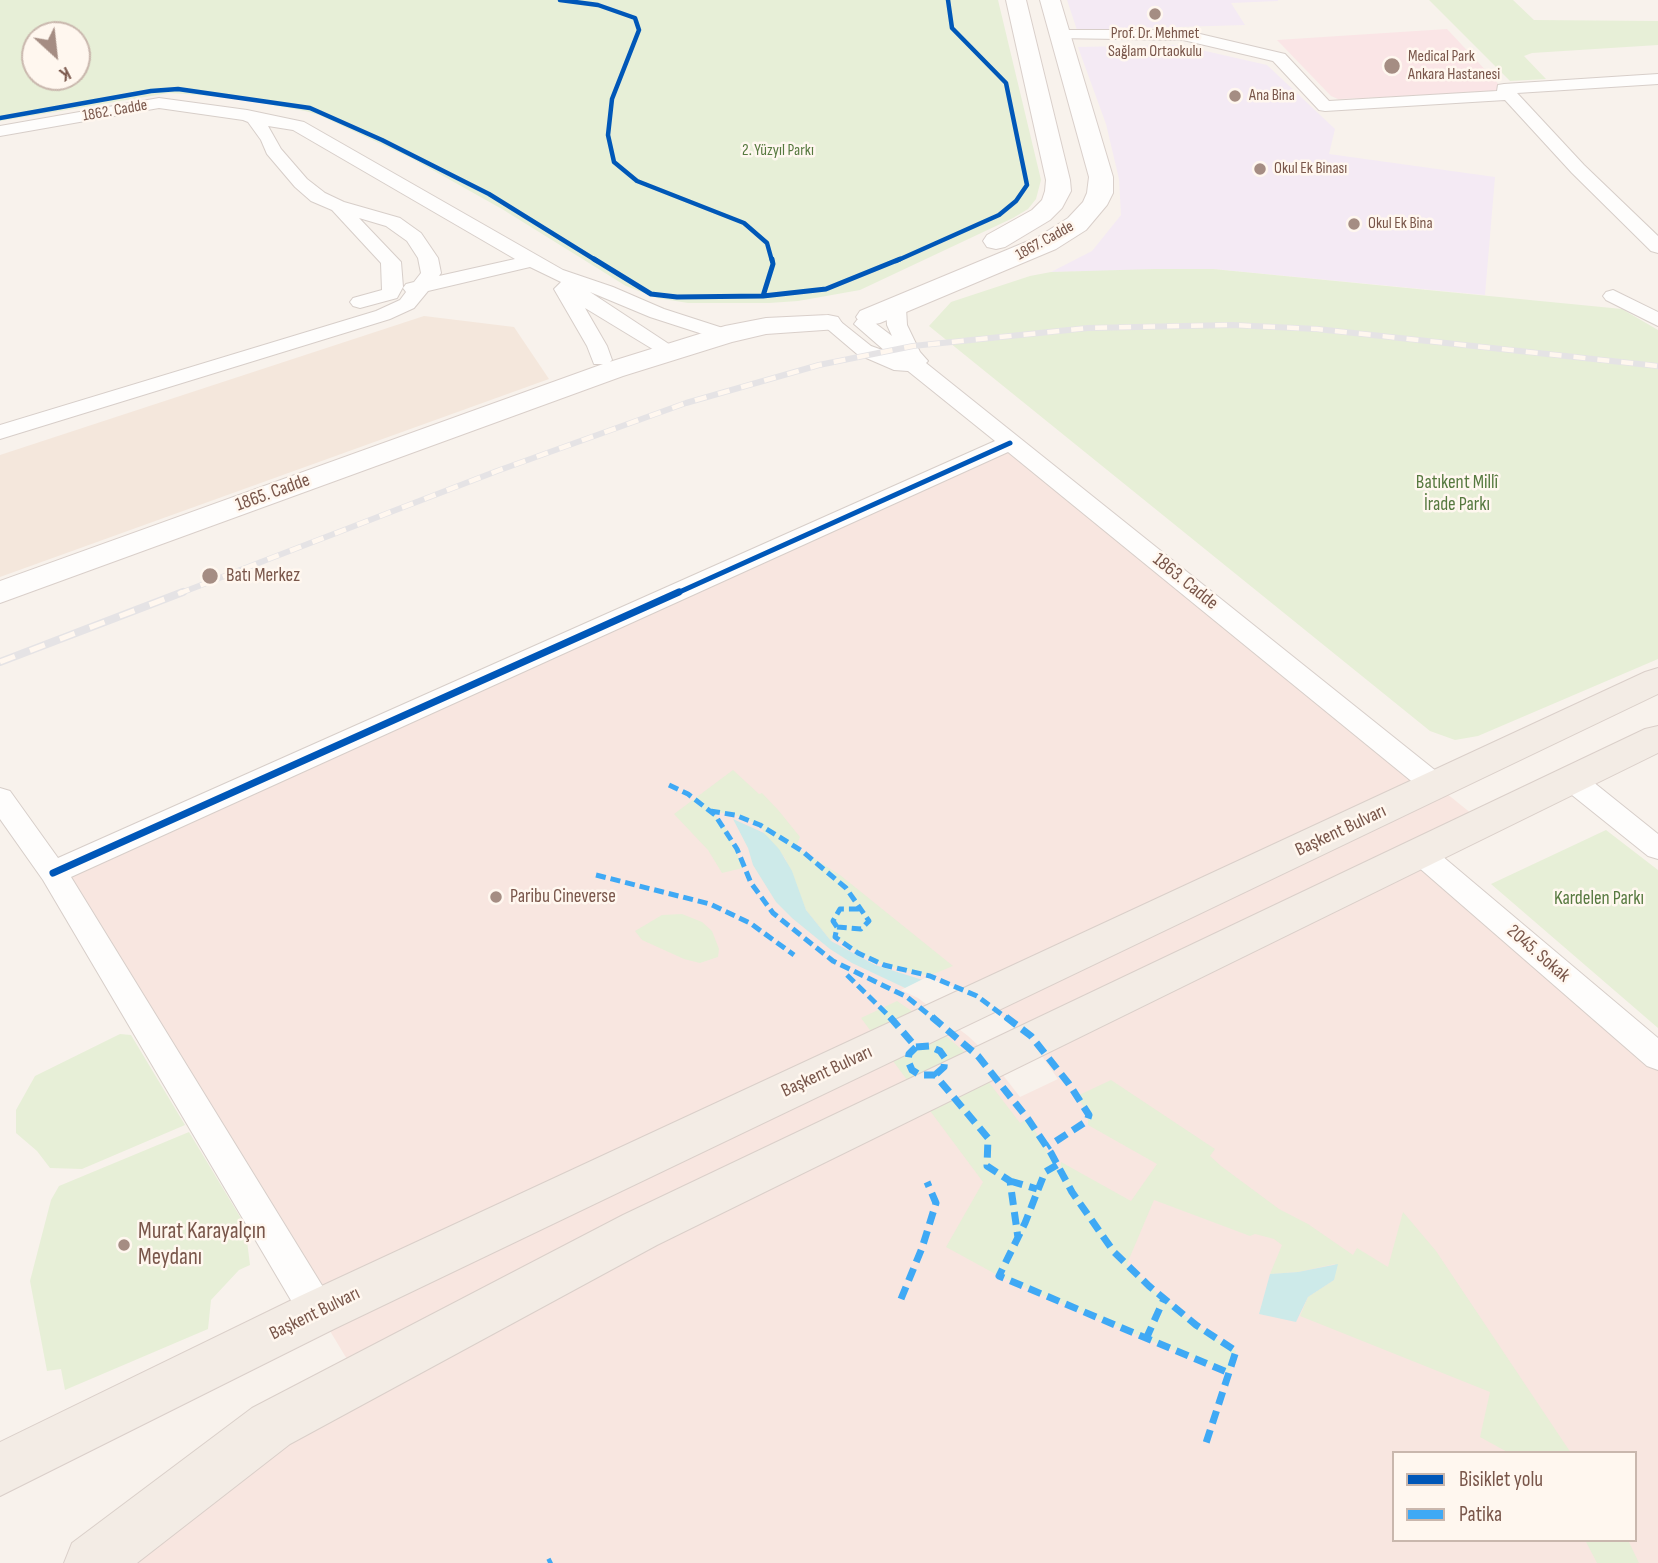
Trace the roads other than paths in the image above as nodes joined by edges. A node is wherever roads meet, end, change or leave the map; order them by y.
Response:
1 (1016, 0) edge
2 (1050, 0) edge
3 (1060, 34) junction
4 (1024, 35) junction
5 (1658, 79) edge
6 (1509, 94) junction
7 (254, 118) junction
8 (0, 131) edge
9 (337, 206) junction
10 (1658, 247) edge
11 (531, 261) junction
12 (556, 274) junction
13 (421, 286) junction
14 (390, 294) junction
15 (1613, 296) dead end
16 (852, 316) junction
17 (1658, 320) edge
18 (692, 326) junction
19 (725, 335) junction
20 (663, 346) junction
21 (601, 360) junction
22 (932, 379) junction
23 (546, 394) junction
24 (0, 416) edge
25 (0, 432) edge
26 (1010, 443) junction
27 (0, 593) edge
28 (1658, 680) edge
29 (1658, 738) edge
30 (1572, 780) junction
31 (1436, 786) junction
32 (0, 798) edge
33 (1658, 849) edge
34 (1419, 852) junction
35 (53, 873) junction
36 (1658, 1057) edge
37 (318, 1312) junction
38 (0, 1470) edge
39 (92, 1563) edge

1 - 4 street, 1867. Cadde
2 - 3 street, 1867. Cadde
3 - 4 street
3 - 6 street
3 - 16 street, 1867. Cadde
4 - 16 street, 1867. Cadde
5 - 6 street
6 - 10 street
7 - 8 street, 1862. Cadde
7 - 9 street
7 - 11 street, 1862. Cadde
9 - 13 street
9 - 14 street
11 - 12 street, 1862. Cadde
11 - 13 street
12 - 18 street
12 - 20 street
12 - 21 street
13 - 14 street
13 - 25 street
14 - 24 street
15 - 17 street
16 - 18 street, 1865. Cadde
16 - 19 street, 1865. Cadde
16 - 22 street
16 - 22 street
16 - 22 street
18 - 19 street
18 - 20 street, 1865. Cadde
19 - 20 street, 1865. Cadde
20 - 21 street, 1865. Cadde
20 - 23 street, 1865. Cadde
21 - 23 street, 1865. Cadde
22 - 26 street, 1863. Cadde
23 - 27 street, 1865. Cadde
26 - 31 street, 1863. Cadde
26 - 35 street
28 - 31 main road, Başkent Bulvarı
29 - 30 main road
30 - 33 street
30 - 34 main road
31 - 37 main road, Başkent Bulvarı
32 - 35 street
34 - 36 street, 2045. Sokak
34 - 39 main road
35 - 37 street
37 - 38 main road, Başkent Bulvarı

